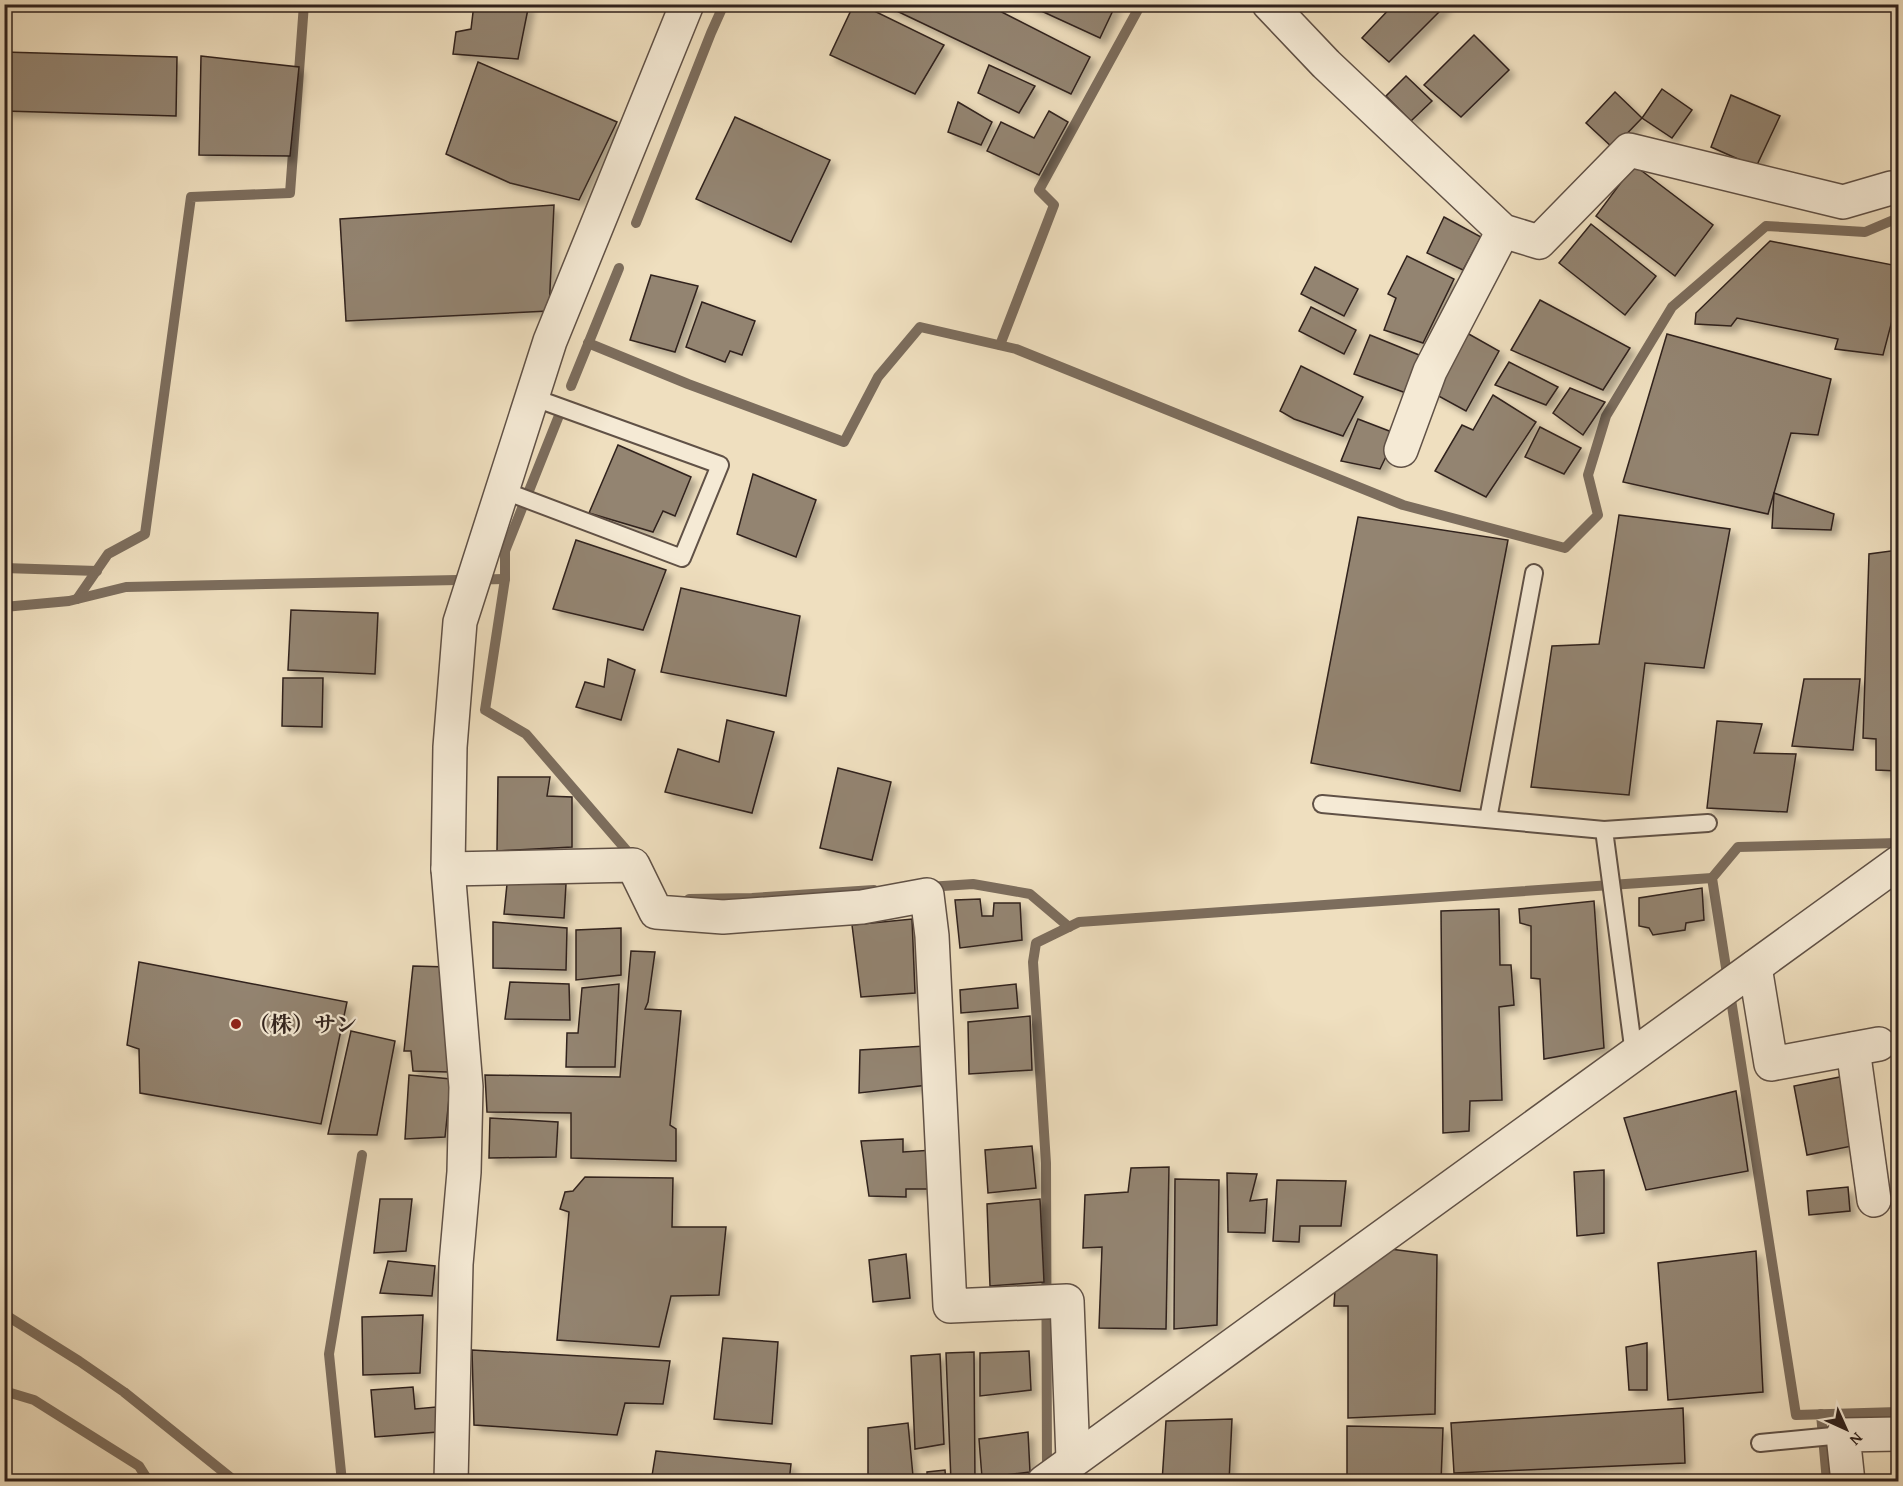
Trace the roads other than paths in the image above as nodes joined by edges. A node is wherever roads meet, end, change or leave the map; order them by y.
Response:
1 (687, 4) edge
2 (1269, 4) edge
3 (1899, 189) edge
4 (1503, 231) junction
5 (541, 401) junction
6 (1401, 450) dead end
7 (510, 493) junction
8 (1534, 573) dead end
9 (1323, 804) dead end
10 (1488, 819) junction
11 (1708, 823) dead end
12 (1604, 830) junction
13 (1899, 863) edge
14 (448, 869) junction
15 (1736, 980) junction
16 (1634, 1054) junction
17 (1874, 1200) dead end
18 (1899, 1434) edge
19 (1844, 1435) junction
20 (1760, 1443) dead end
21 (1074, 1459) junction
22 (451, 1478) edge
23 (1044, 1482) edge
24 (1848, 1482) edge

1 - 5 street
2 - 4 street
3 - 4 street
4 - 6 street
5 - 7 street
5 - 7 lane
7 - 14 street
8 - 10 lane
9 - 10 lane
10 - 12 lane
11 - 12 lane
12 - 16 lane
13 - 15 street
14 - 21 street
14 - 22 street
15 - 16 street
15 - 17 street
16 - 21 street
18 - 19 street
19 - 20 lane
19 - 24 street
21 - 23 street

